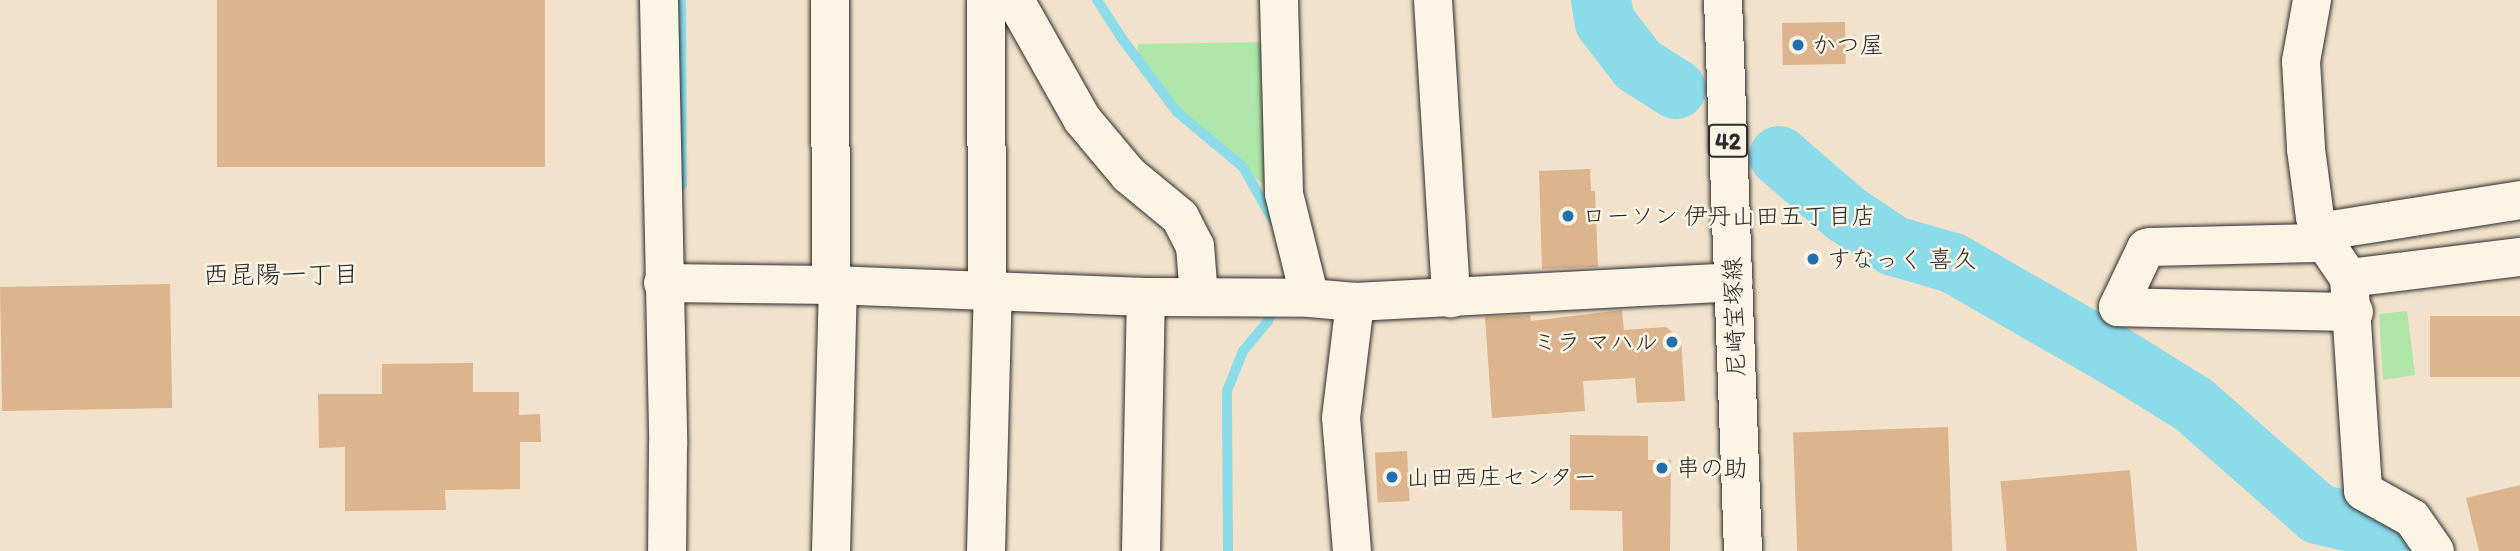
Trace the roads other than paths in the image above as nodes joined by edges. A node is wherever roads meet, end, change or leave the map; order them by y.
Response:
1 (659, 0) edge
2 (830, 0) edge
3 (986, 0) edge
4 (1015, 0) edge
5 (1279, 0) edge
6 (1433, 0) edge
7 (1723, 0) edge
8 (2312, 0) edge
9 (2512, 223) edge
10 (2321, 237) junction
11 (1733, 282) junction
12 (663, 283) junction
13 (835, 285) junction
14 (990, 292) junction
15 (2352, 295) junction
16 (1146, 297) junction
17 (1199, 297) junction
18 (1288, 298) junction
19 (1451, 298) junction
20 (1355, 302) junction
21 (667, 551) edge
22 (831, 551) edge
23 (986, 551) edge
24 (1141, 551) edge
25 (1352, 551) edge
26 (1744, 551) edge
27 (2435, 551) edge

1 - 12 street
2 - 13 street
3 - 14 street
4 - 17 street
5 - 18 street
6 - 19 street
7 - 11 street, 尼崎宝塚線 / 42
8 - 10 street
9 - 10 street
9 - 15 street
10 - 15 street
10 - 15 street
11 - 19 street
11 - 26 street, 尼崎宝塚線 / 42
12 - 13 street
12 - 21 street
13 - 14 street
13 - 22 street
14 - 16 street
14 - 23 street
15 - 27 street
16 - 17 street
16 - 24 street
17 - 18 street
18 - 20 street
19 - 20 street
20 - 25 street

